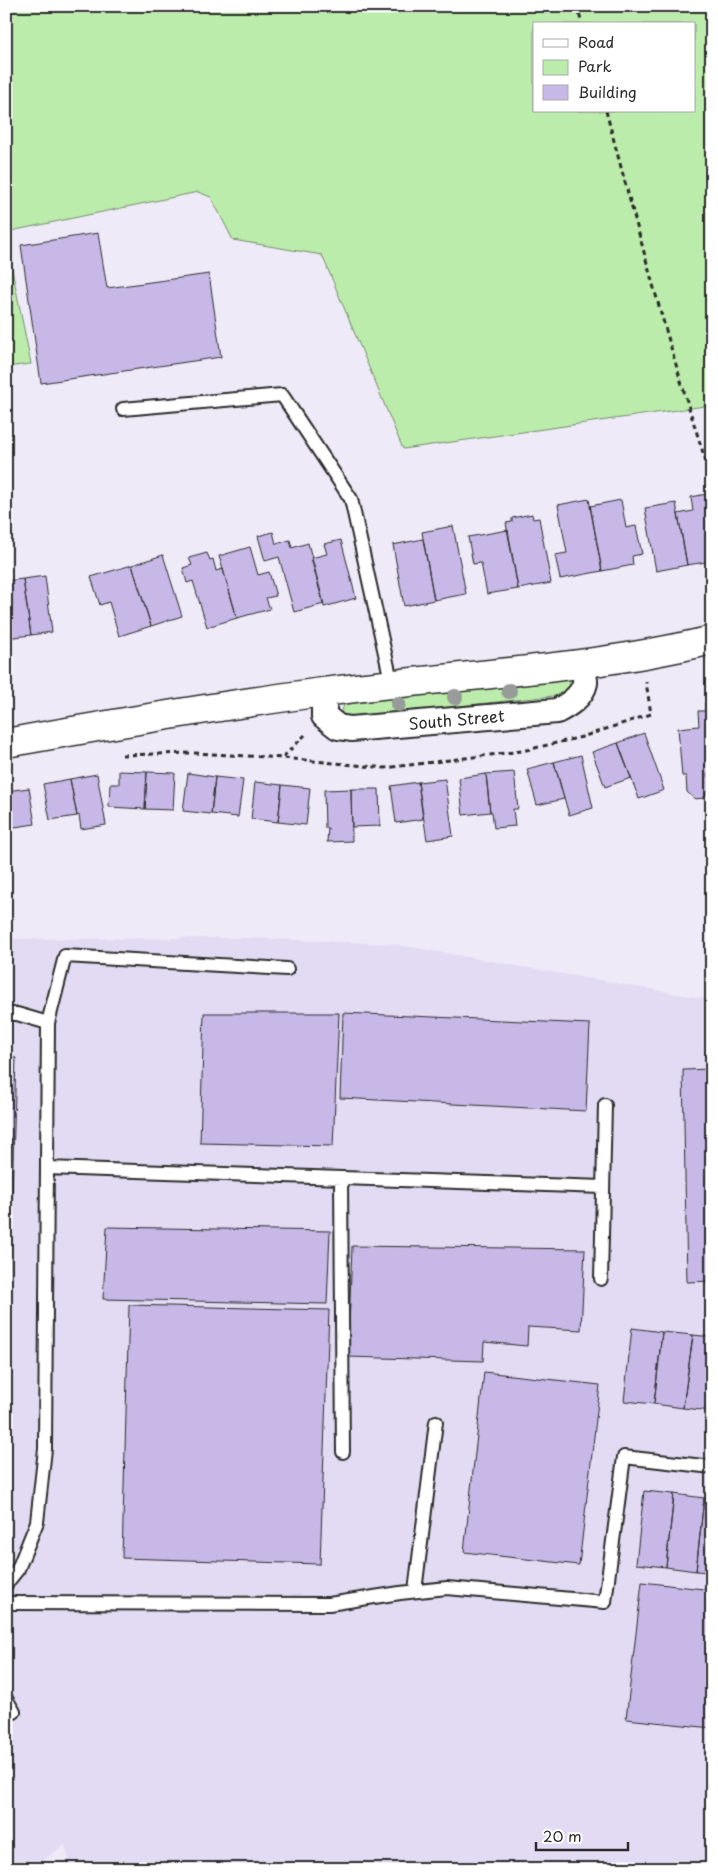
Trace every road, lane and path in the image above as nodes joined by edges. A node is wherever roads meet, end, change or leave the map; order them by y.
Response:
1 (577, 6) edge
2 (581, 22) edge
3 (606, 112) edge
4 (123, 409) dead end
5 (712, 480) edge
6 (712, 640) edge
7 (581, 664) junction
8 (392, 685) junction
9 (324, 692) junction
10 (6, 743) edge
11 (287, 969) dead end
12 (6, 1014) edge
13 (48, 1023) junction
14 (605, 1105) dead end
15 (47, 1168) junction
16 (341, 1178) junction
17 (603, 1187) junction
18 (600, 1279) dead end
19 (436, 1422) dead end
20 (343, 1452) dead end
21 (712, 1467) edge
22 (6, 1584) edge
23 (415, 1591) junction
24 (6, 1603) edge
25 (6, 1698) edge
26 (14, 1712) dead end

1 - 2 path
3 - 5 path
4 - 8 lane
6 - 7 street
7 - 8 street
7 - 9 street, South Street
8 - 9 street
9 - 10 street
11 - 13 lane
12 - 13 lane
13 - 15 lane
14 - 17 lane
15 - 16 lane
15 - 22 lane
16 - 17 lane
16 - 20 lane
17 - 18 lane
19 - 23 lane
21 - 23 lane
23 - 24 lane
25 - 26 lane

